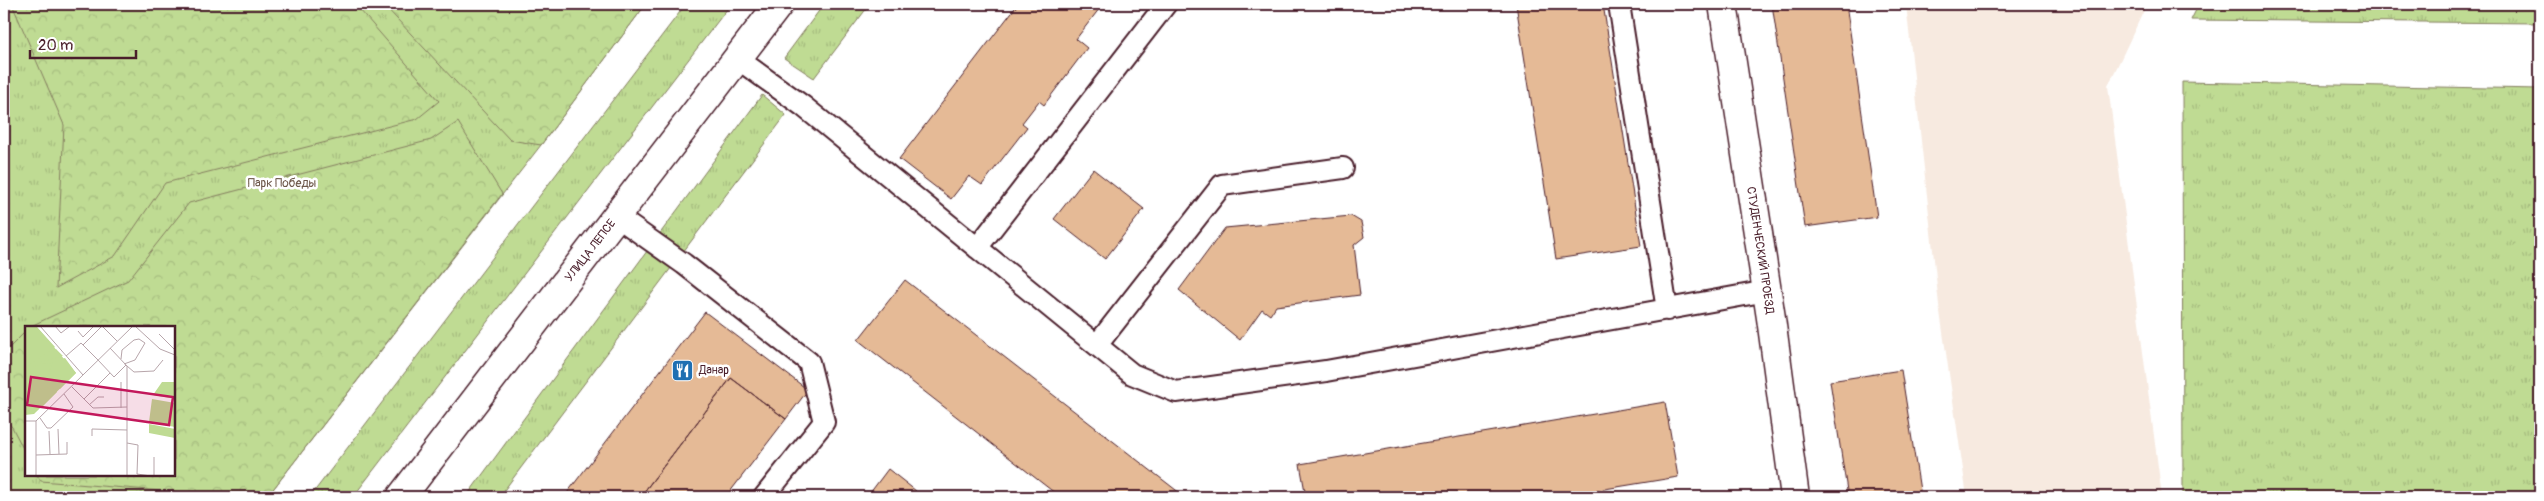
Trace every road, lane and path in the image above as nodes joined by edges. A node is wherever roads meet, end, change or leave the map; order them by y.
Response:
1 (780, 4) edge
2 (1166, 4) edge
3 (1620, 4) edge
4 (1724, 4) edge
5 (738, 59) junction
6 (1342, 168) dead end
7 (616, 216) junction
8 (977, 248) junction
9 (1767, 292) junction
10 (1667, 310) junction
11 (1097, 345) junction
12 (401, 497) edge
13 (764, 497) edge
14 (1794, 497) edge

1 - 5 main road, УЛИЦА ЛЕПСЕ
2 - 8 lane
3 - 10 lane
4 - 9 main road, СТУДЕНЧЕСКИЙ ПРОЕЗД
5 - 7 main road, УЛИЦА ЛЕПСЕ
5 - 8 lane
6 - 11 lane
7 - 12 main road, УЛИЦА ЛЕПСЕ
7 - 13 lane
8 - 11 lane
9 - 10 lane
9 - 14 main road, СТУДЕНЧЕСКИЙ ПРОЕЗД
10 - 11 lane

